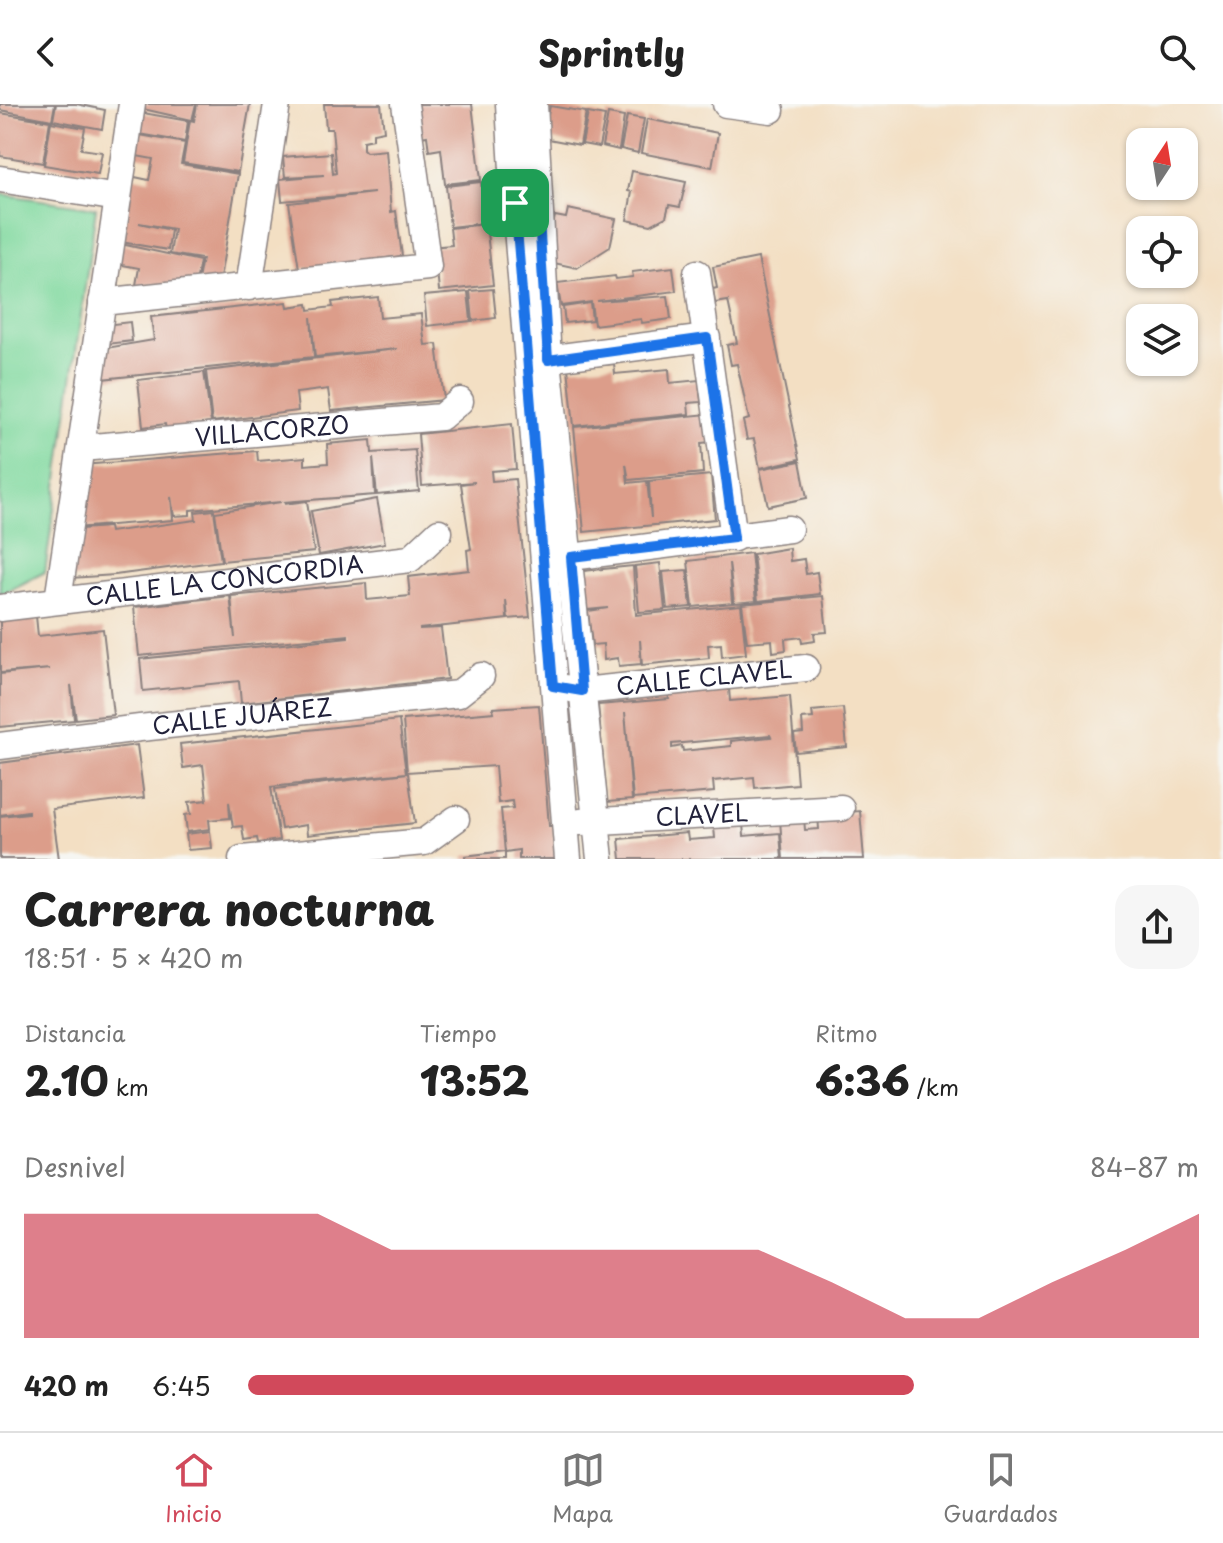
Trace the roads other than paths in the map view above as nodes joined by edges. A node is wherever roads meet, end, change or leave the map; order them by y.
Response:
1 (132, 104) edge
2 (277, 104) edge
3 (405, 104) edge
4 (509, 104) edge
5 (534, 104) edge
6 (726, 104) edge
7 (771, 110) dead end
8 (0, 179) edge
9 (118, 198) junction
10 (526, 203) junction
11 (697, 273) dead end
12 (249, 287) junction
13 (102, 302) junction
14 (707, 338) junction
15 (538, 360) junction
16 (460, 401) dead end
17 (81, 448) junction
18 (789, 529) dead end
19 (439, 532) dead end
20 (734, 538) junction
21 (543, 555) junction
22 (571, 557) junction
23 (58, 600) junction
24 (0, 608) edge
25 (806, 668) dead end
26 (481, 676) dead end
27 (553, 686) junction
28 (582, 691) junction
29 (0, 746) edge
30 (841, 808) dead end
31 (456, 819) dead end
32 (565, 822) junction
33 (596, 822) junction
34 (242, 859) edge
35 (568, 859) edge
36 (600, 859) edge

1 - 9 street
2 - 12 street
3 - 12 street
4 - 10 street
5 - 10 street
6 - 7 street
8 - 9 street
9 - 13 street
10 - 15 street
11 - 14 street
12 - 13 street
13 - 17 street
14 - 15 street
14 - 20 street
15 - 21 street
15 - 22 street
16 - 17 street, VILLACORZO
17 - 23 street
18 - 20 street
19 - 23 street, CALLE LA CONCORDIA
20 - 22 street
21 - 22 street
21 - 27 street
22 - 28 street
23 - 24 street, CALLE LA CONCORDIA
25 - 28 street, CALLE CLAVEL
26 - 29 street, CALLE JUÁREZ
27 - 28 street, CALLE CLAVEL
27 - 32 street
28 - 33 street
30 - 33 street, CLAVEL
31 - 34 street
32 - 33 street, CLAVEL
32 - 35 street
33 - 36 street

